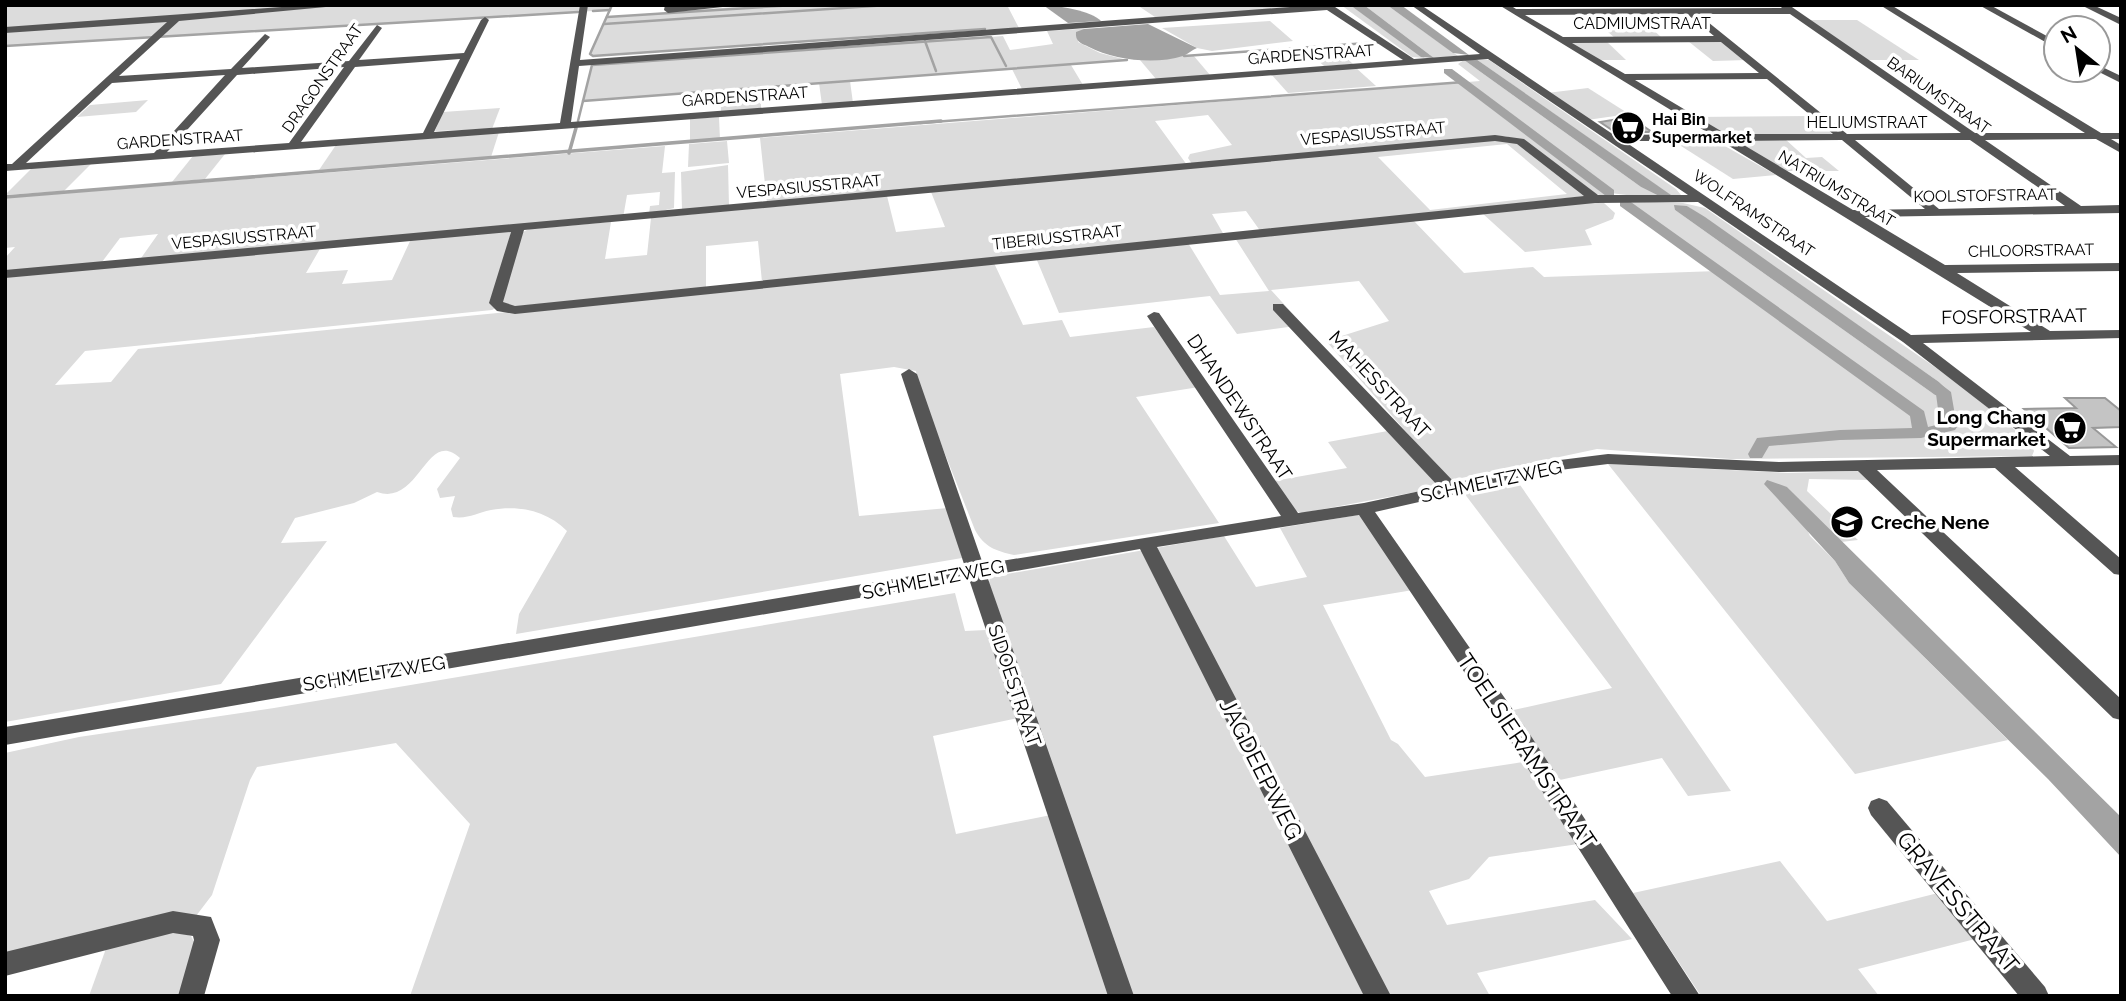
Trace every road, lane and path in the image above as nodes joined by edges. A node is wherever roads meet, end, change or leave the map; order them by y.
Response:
1 (343, 5) edge
2 (584, 5) edge
3 (737, 5) edge
4 (1415, 5) edge
5 (1884, 5) edge
6 (1983, 5) edge
7 (2085, 5) edge
8 (1328, 6) edge
9 (669, 7) edge
10 (1787, 8) edge
11 (1509, 9) edge
12 (1689, 11) junction
13 (176, 19) junction
14 (485, 20) dead end
15 (2121, 23) edge
16 (377, 28) dead end
17 (5, 30) edge
18 (265, 37) dead end
19 (2042, 37) edge
20 (1725, 39) junction
21 (1560, 40) junction
22 (1482, 56) junction
23 (467, 57) junction
24 (1417, 61) junction
25 (575, 63) junction
26 (348, 65) junction
27 (234, 72) junction
28 (1770, 76) junction
29 (1620, 77) junction
30 (112, 80) junction
31 (565, 125) junction
32 (426, 136) junction
33 (2099, 136) junction
34 (2121, 136) edge
35 (1721, 137) junction
36 (1844, 137) junction
37 (1613, 138) junction
38 (1972, 138) junction
39 (293, 146) junction
40 (2121, 150) edge
41 (157, 157) junction
42 (10, 168) edge
43 (1701, 198) junction
44 (1595, 199) junction
45 (2077, 209) junction
46 (2121, 209) edge
47 (1934, 210) junction
48 (1850, 214) junction
49 (518, 229) junction
50 (2121, 267) edge
51 (1942, 269) junction
52 (5, 274) edge
53 (1278, 307) dead end
54 (1154, 316) dead end
55 (2045, 334) junction
56 (2121, 334) edge
57 (1908, 339) junction
58 (909, 374) dead end
59 (2065, 460) junction
60 (2121, 460) edge
61 (1999, 462) junction
62 (1862, 465) junction
63 (1452, 490) junction
64 (1364, 509) junction
65 (1293, 520) junction
66 (1145, 542) junction
67 (2121, 569) edge
68 (976, 570) junction
69 (2121, 712) edge
70 (5, 736) edge
71 (1879, 808) dead end
72 (5, 964) edge
73 (191, 996) edge
74 (1121, 996) edge
75 (1378, 996) edge
76 (1687, 996) edge
77 (2036, 996) edge

1 - 13 street
2 - 25 street
3 - 9 street
4 - 22 street, WOLFRAMSTRAAT
5 - 33 street
6 - 19 street
7 - 15 street
8 - 24 street
8 - 25 street
10 - 12 street
10 - 38 street, BARIUMSTRAAT
11 - 12 street
11 - 21 street, NATRIUMSTRAAT
12 - 20 street
13 - 17 street
13 - 30 street
14 - 23 street
16 - 26 street, DRAGONSTRAAT
18 - 27 street
20 - 21 street, CADMIUMSTRAAT
20 - 28 street
21 - 29 street, NATRIUMSTRAAT
22 - 24 street, GARDENSTRAAT
22 - 37 street, WOLFRAMSTRAAT
23 - 26 street
23 - 32 street
24 - 31 street, GARDENSTRAAT
25 - 31 street
26 - 27 street
26 - 39 street, DRAGONSTRAAT
27 - 30 street
27 - 41 street
28 - 29 street
28 - 36 street
29 - 35 street, NATRIUMSTRAAT
30 - 42 street
31 - 32 street, GARDENSTRAAT
32 - 39 street, GARDENSTRAAT
33 - 34 street, HELIUMSTRAAT
33 - 38 street, HELIUMSTRAAT
33 - 40 street
35 - 36 street, HELIUMSTRAAT
35 - 37 street, HELIUMSTRAAT
35 - 48 street, NATRIUMSTRAAT
36 - 38 street, HELIUMSTRAAT
36 - 47 street
37 - 43 street, WOLFRAMSTRAAT
38 - 45 street, BARIUMSTRAAT
39 - 41 street, GARDENSTRAAT
41 - 42 street, GARDENSTRAAT
43 - 44 street, TIBERIUSSTRAAT
43 - 57 street, WOLFRAMSTRAAT
44 - 49 street, VESPASIUSSTRAAT
44 - 49 street, TIBERIUSSTRAAT
45 - 46 street, KOOLSTOFSTRAAT
45 - 47 street, KOOLSTOFSTRAAT
47 - 48 street, KOOLSTOFSTRAAT
48 - 51 street, NATRIUMSTRAAT
49 - 52 street, VESPASIUSSTRAAT
50 - 51 street, CHLOORSTRAAT
51 - 55 street, NATRIUMSTRAAT
53 - 63 street, MAHESSTRAAT
54 - 65 street, DHANDEWSTRAAT
55 - 56 street, FOSFORSTRAAT
55 - 57 street, FOSFORSTRAAT
57 - 59 street, WOLFRAMSTRAAT
58 - 68 street, SIDOESTRAAT
59 - 60 street, SCHMELTZWEG
59 - 61 street, SCHMELTZWEG
61 - 62 street, SCHMELTZWEG
61 - 67 street
62 - 63 street, SCHMELTZWEG
62 - 69 street
63 - 64 street, SCHMELTZWEG
64 - 65 street, SCHMELTZWEG
64 - 76 street, TOELSIERAMSTRAAT
65 - 66 street, SCHMELTZWEG
66 - 68 street, SCHMELTZWEG
66 - 75 street, JAGDEEPWEG
68 - 70 street, SCHMELTZWEG
68 - 74 street, SIDOESTRAAT
71 - 77 street, GRAVESSTRAAT
72 - 73 street

